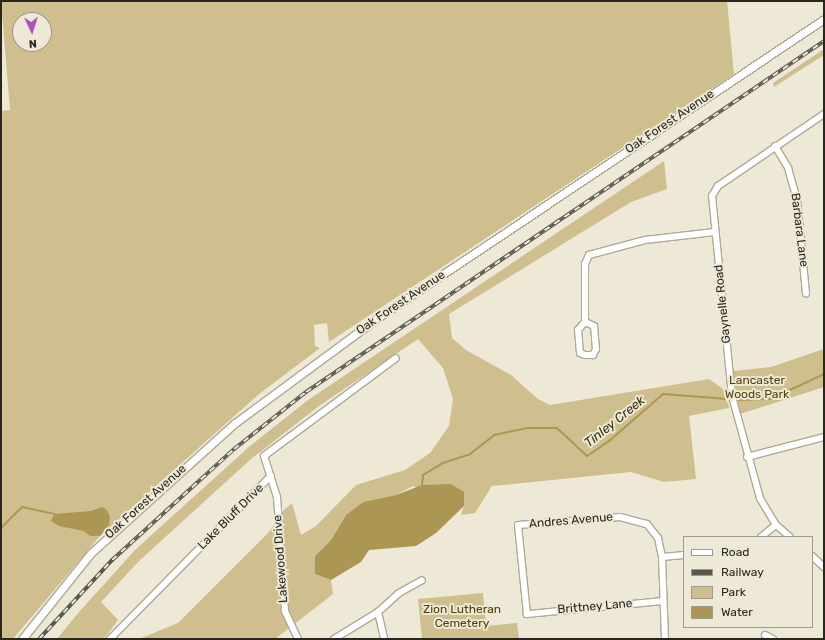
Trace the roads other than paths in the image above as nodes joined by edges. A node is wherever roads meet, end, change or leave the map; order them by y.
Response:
1 (824, 19) edge
2 (824, 114) edge
3 (775, 146) junction
4 (715, 232) junction
5 (806, 294) dead end
6 (585, 322) junction
7 (396, 358) dead end
8 (824, 437) edge
9 (747, 457) junction
10 (271, 476) junction
11 (776, 524) junction
12 (761, 536) edge
13 (789, 536) edge
14 (683, 554) edge
15 (662, 556) junction
16 (813, 557) edge
17 (824, 567) edge
18 (422, 580) dead end
19 (663, 601) junction
20 (378, 612) junction
21 (527, 614) joint
22 (765, 635) dead end
23 (22, 639) edge
24 (110, 639) edge
25 (298, 639) edge
26 (334, 639) edge
27 (384, 639) edge
28 (665, 639) edge
29 (773, 639) edge

1 - 23 street, Oak Forest Avenue
2 - 3 street, Gaynelle Road
3 - 4 street, Gaynelle Road
3 - 5 street, Barbara Lane
4 - 6 street
4 - 9 street, Gaynelle Road
6 - 6 street
7 - 10 street, Lake Bluff Drive
8 - 9 street
9 - 11 street, Gaynelle Road
10 - 24 street, Lake Bluff Drive
10 - 25 street, Lakewood Drive
11 - 12 street
11 - 13 street, Gaynelle Road
14 - 15 street
15 - 19 street
15 - 21 street, Andres Avenue
16 - 17 street
18 - 20 street
19 - 21 street, Brittney Lane
19 - 28 street
20 - 26 street
20 - 27 street
22 - 29 street

